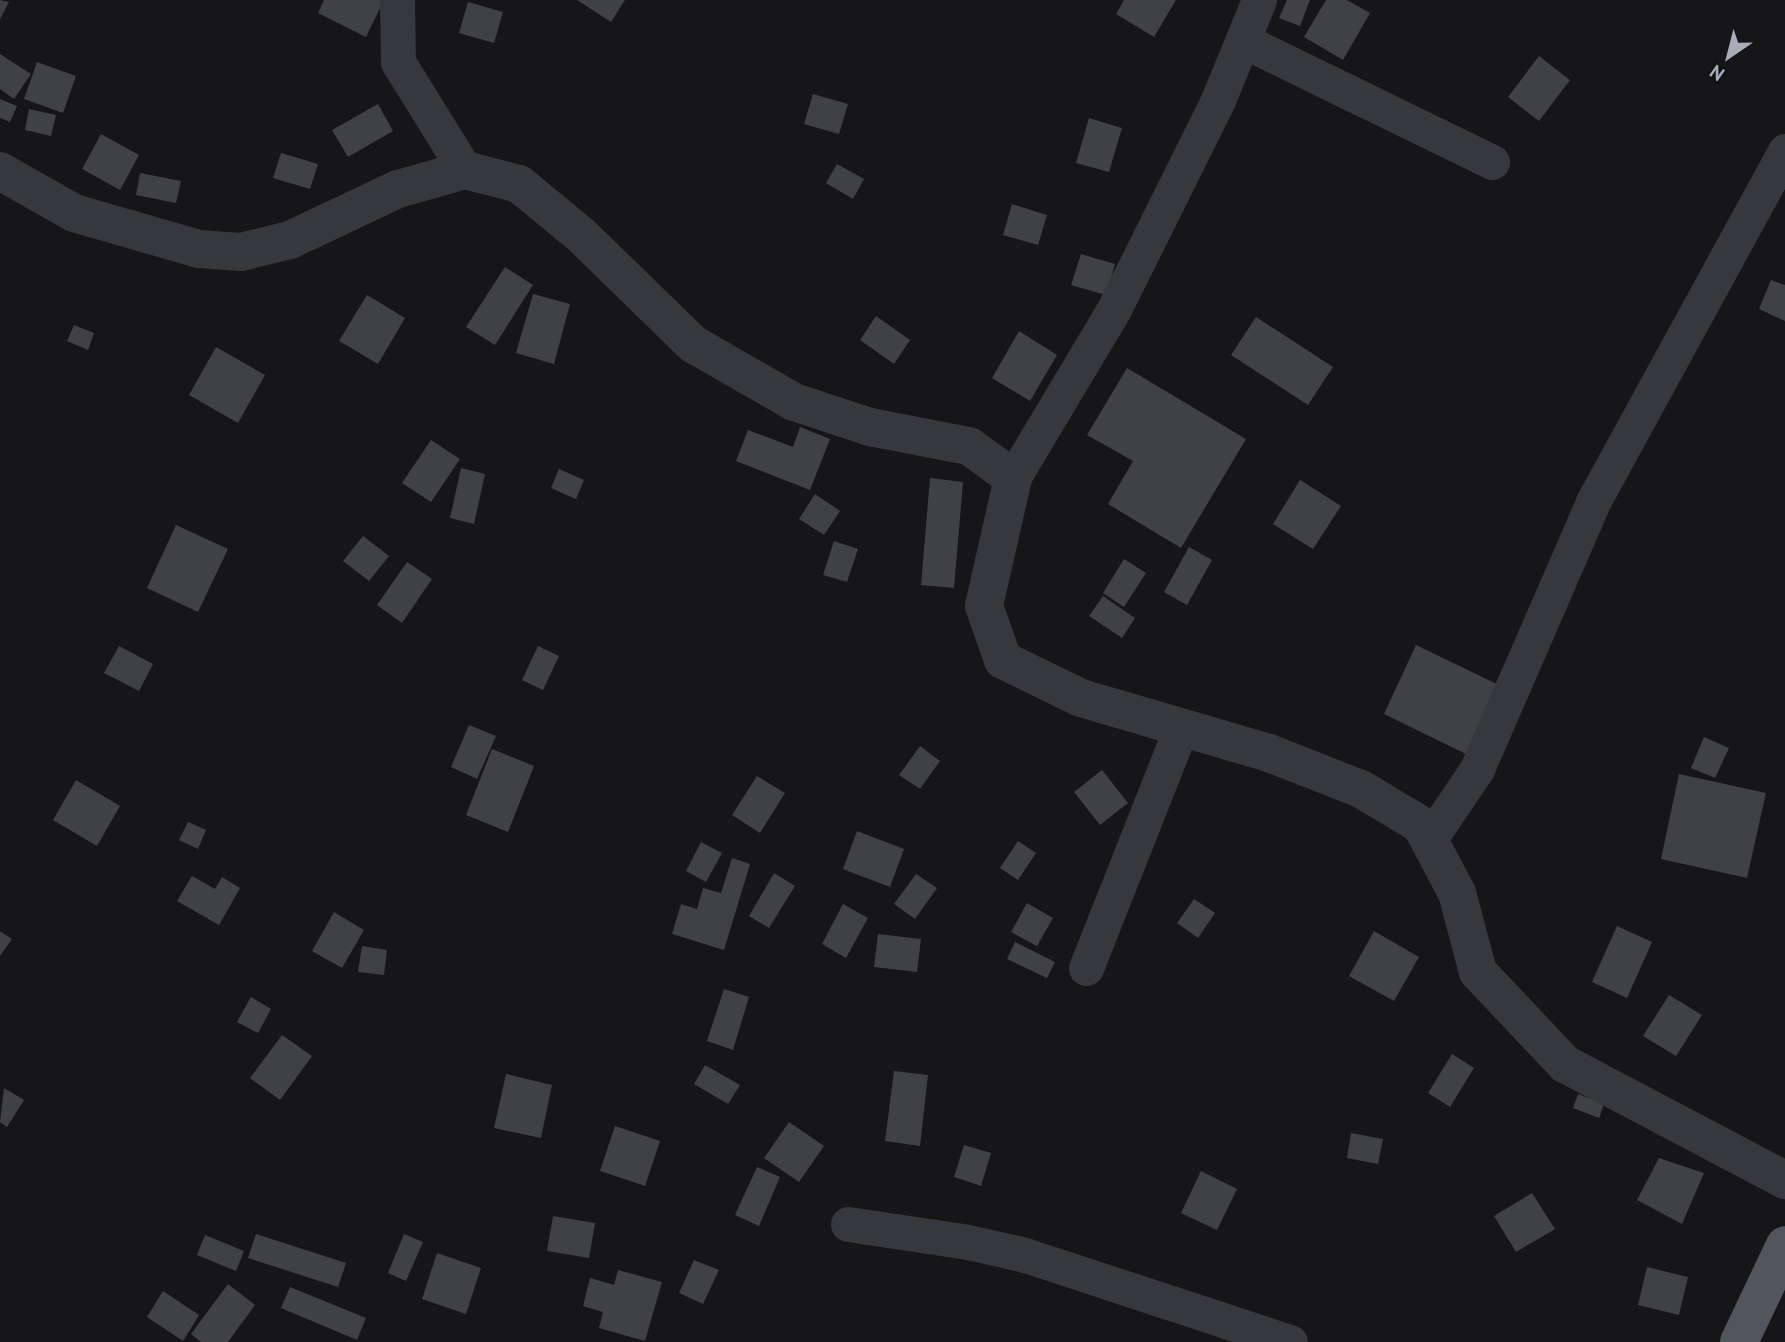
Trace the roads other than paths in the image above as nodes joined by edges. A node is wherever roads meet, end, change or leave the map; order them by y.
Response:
1 (397, 0) edge
2 (1259, 0) edge
3 (1244, 41) junction
4 (1785, 151) edge
5 (1492, 162) dead end
6 (465, 170) junction
7 (0, 171) edge
8 (1013, 478) junction
9 (1181, 728) junction
10 (1429, 840) junction
11 (1086, 968) dead end
12 (1785, 1180) edge
13 (848, 1224) dead end
14 (1785, 1245) edge
15 (1290, 1342) edge
16 (1739, 1342) edge

1 - 6 street
2 - 3 street
3 - 5 street
3 - 8 street
4 - 10 street
6 - 7 street
6 - 8 street
8 - 9 street
9 - 10 street
9 - 11 street
10 - 12 street
13 - 15 street
14 - 16 main road

